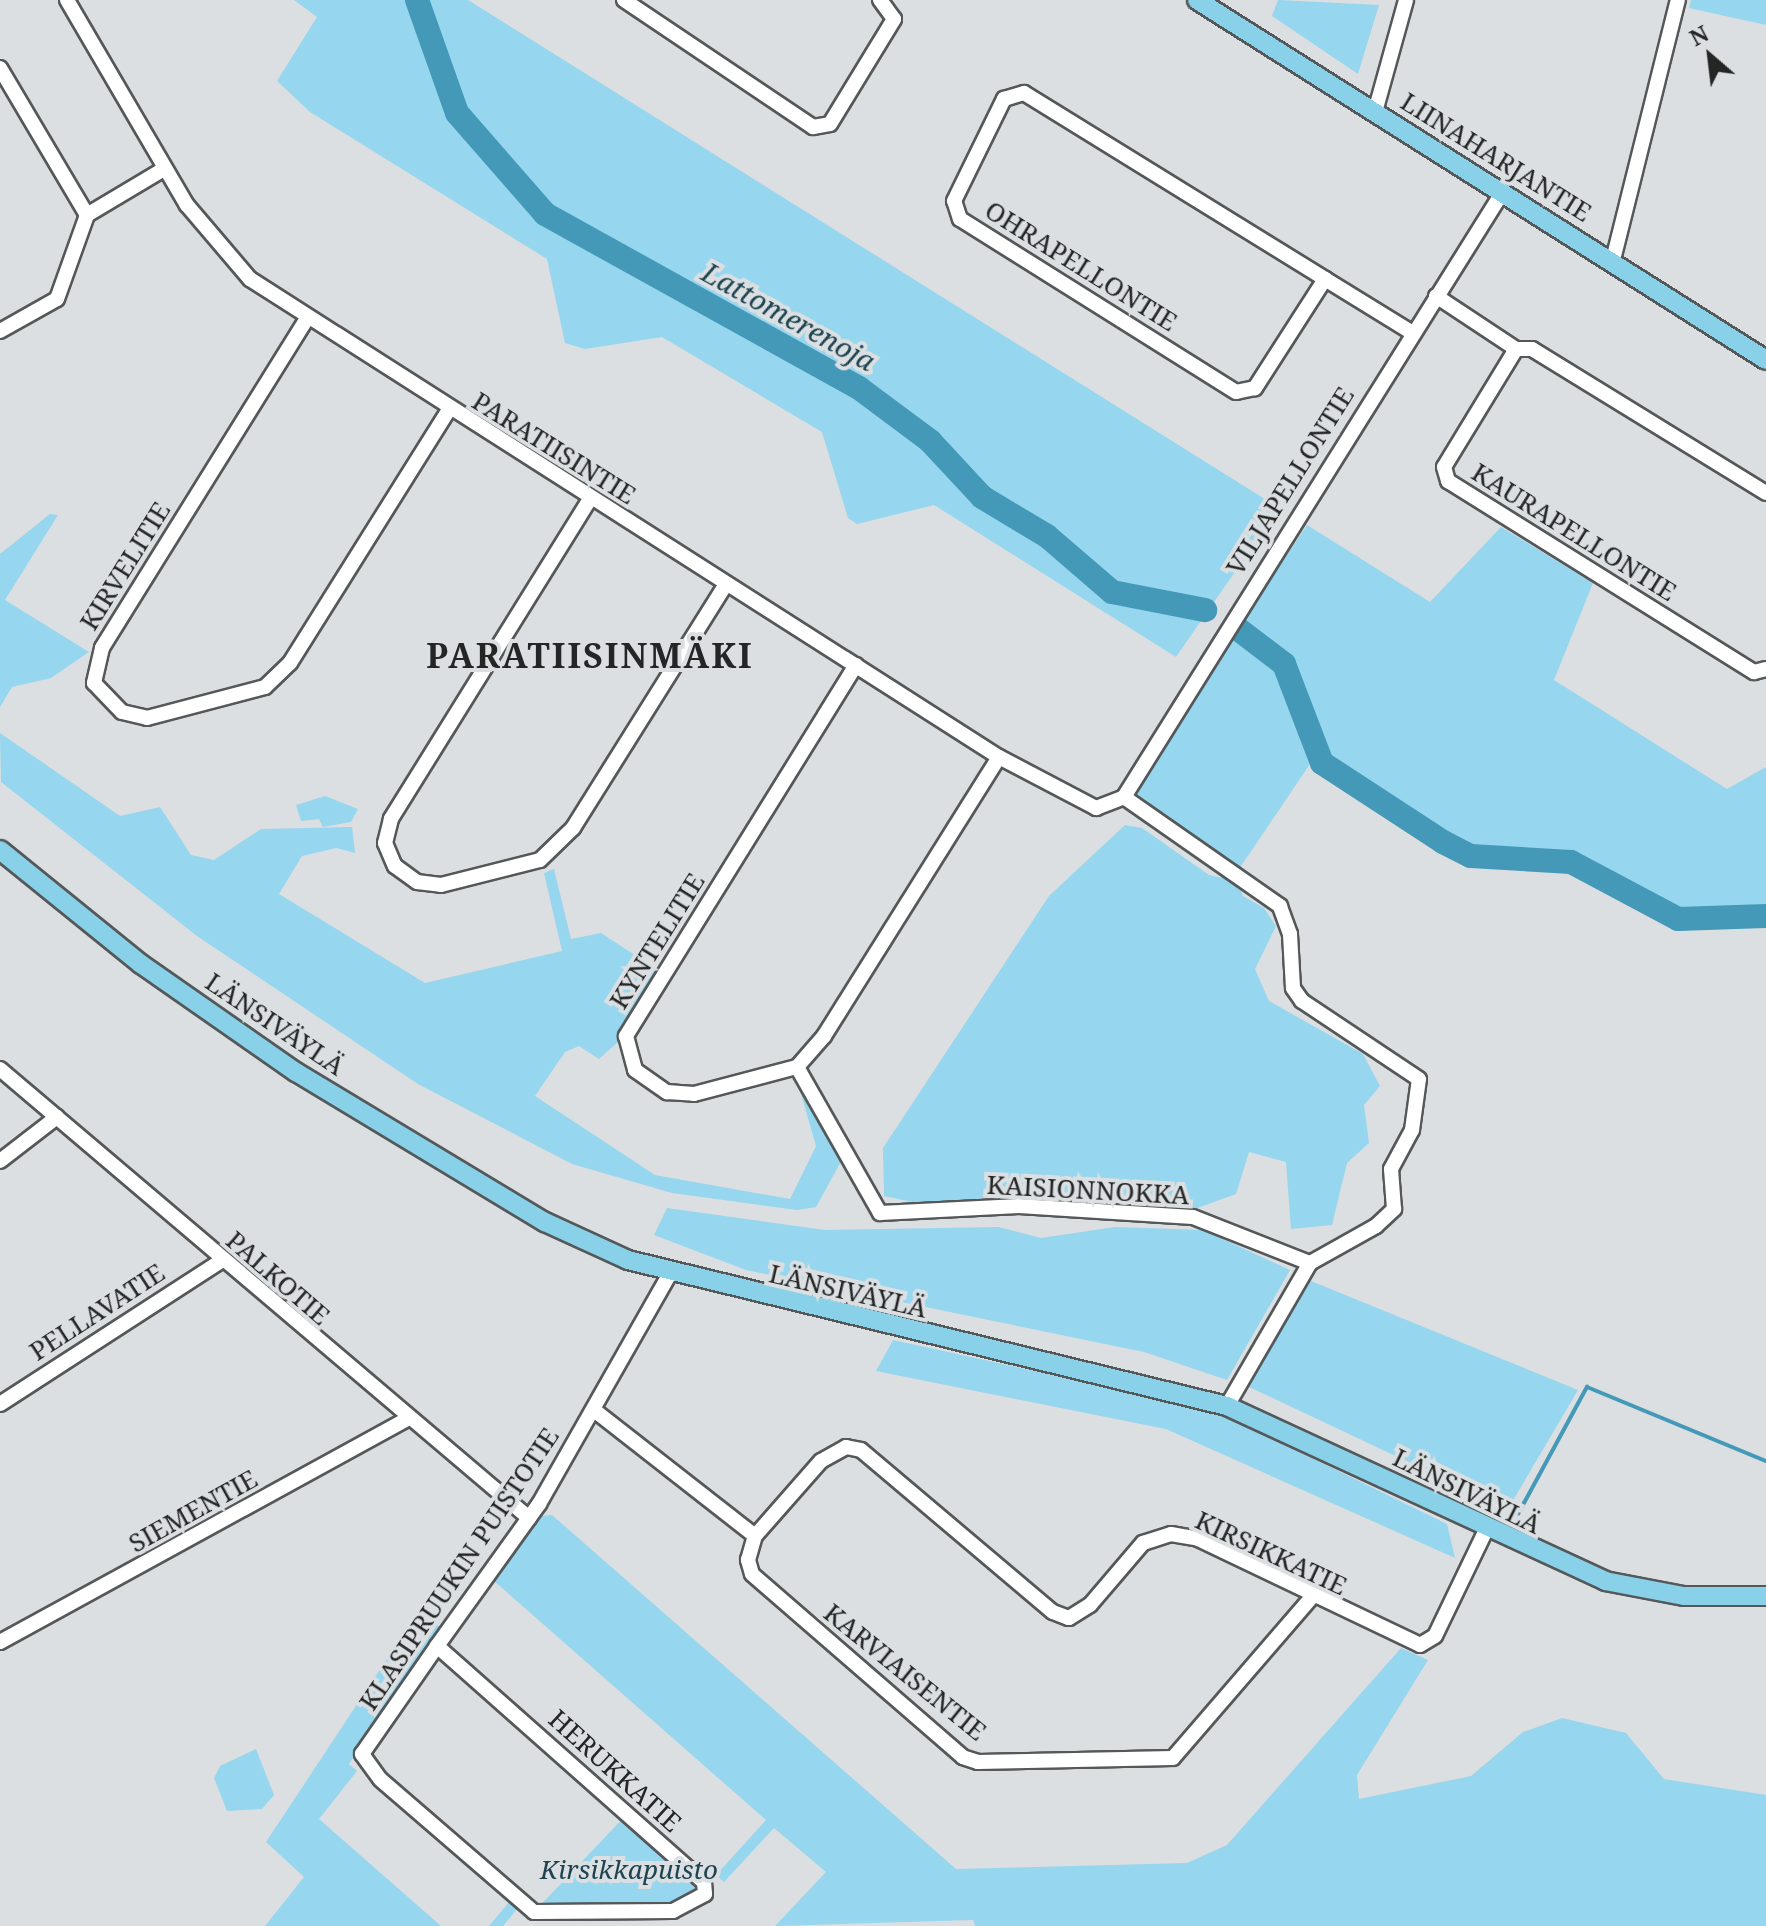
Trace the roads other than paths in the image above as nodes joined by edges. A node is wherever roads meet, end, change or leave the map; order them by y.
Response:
1 (67, 0) edge
2 (624, 0) edge
3 (880, 0) edge
4 (1197, 0) edge
5 (1406, 0) edge
6 (1678, 0) edge
7 (0, 68) edge
8 (1375, 112) junction
9 (164, 169) junction
10 (1502, 193) junction
11 (87, 215) junction
12 (1613, 260) junction
13 (1325, 279) junction
14 (1436, 296) junction
15 (306, 320) junction
16 (0, 331) edge
17 (1411, 332) junction
18 (1516, 349) junction
19 (1766, 360) edge
20 (448, 411) junction
21 (1766, 493) edge
22 (590, 499) junction
23 (726, 584) junction
24 (856, 665) junction
25 (1766, 669) edge
26 (999, 757) junction
27 (1124, 797) junction
28 (0, 850) edge
29 (797, 1067) junction
30 (0, 1069) edge
31 (57, 1117) junction
32 (0, 1161) edge
33 (221, 1261) junction
34 (1310, 1263) junction
35 (669, 1275) junction
36 (0, 1404) edge
37 (1227, 1406) junction
38 (594, 1410) junction
39 (407, 1419) junction
40 (529, 1518) junction
41 (1487, 1528) junction
42 (755, 1536) junction
43 (1766, 1596) edge
44 (1311, 1598) junction
45 (0, 1642) edge
46 (437, 1646) junction
47 (364, 1764) joint

1 - 9 street, PARATIISINTIE
2 - 3 street
4 - 8 main road, LIINAHARJANTIE
5 - 8 street
6 - 12 street
7 - 11 street
8 - 10 main road, LIINAHARJANTIE
9 - 11 street
9 - 15 street, PARATIISINTIE
10 - 12 main road, LIINAHARJANTIE
10 - 14 street, VILJAPELLONTIE
11 - 16 street
12 - 19 main road, LIINAHARJANTIE
13 - 13 street, OHRAPELLONTIE
13 - 17 street, OHRAPELLONTIE
14 - 17 street, VILJAPELLONTIE
14 - 18 street
15 - 20 street, PARATIISINTIE
15 - 20 street, KIRVELITIE
17 - 27 street, VILJAPELLONTIE
18 - 21 street
18 - 25 street, KAURAPELLONTIE
20 - 22 street, PARATIISINTIE
22 - 23 street, PARATIISINTIE
22 - 23 street
23 - 24 street, PARATIISINTIE
24 - 26 street, PARATIISINTIE
24 - 29 street, KYNTELITIE
26 - 27 street, PARATIISINTIE
26 - 29 street
27 - 34 street
28 - 35 main road, LÄNSIVÄYLÄ
29 - 34 street, KAISIONNOKKA
30 - 31 street, PALKOTIE
31 - 32 street
31 - 33 street, PALKOTIE
33 - 36 street, PELLAVATIE
33 - 39 street, PALKOTIE
34 - 37 street
35 - 37 main road, LÄNSIVÄYLÄ
35 - 38 street, KLASIPRUUKIN PUISTOTIE
37 - 41 main road, LÄNSIVÄYLÄ
38 - 40 street, KLASIPRUUKIN PUISTOTIE
38 - 42 street
39 - 40 street, PALKOTIE
39 - 45 street, SIEMENTIE
40 - 46 street, KLASIPRUUKIN PUISTOTIE
41 - 43 main road, LÄNSIVÄYLÄ
41 - 44 street, KIRSIKKATIE
42 - 44 street, KIRSIKKATIE
42 - 44 street, KARVIAISENTIE
46 - 47 street, KLASIPRUUKIN PUISTOTIE
46 - 47 street, HERUKKATIE

